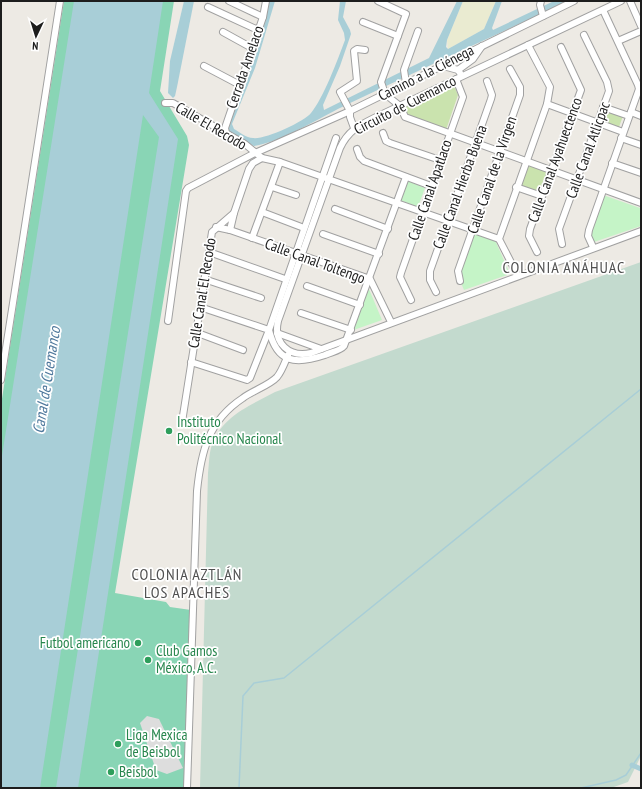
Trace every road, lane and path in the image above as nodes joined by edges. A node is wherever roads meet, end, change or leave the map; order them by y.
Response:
1 (60, 1) edge
2 (229, 1) edge
3 (266, 1) edge
4 (378, 1) edge
5 (574, 1) edge
6 (621, 1) edge
7 (630, 1) edge
8 (387, 3) edge
9 (541, 3) edge
10 (208, 8) dead end
11 (603, 10) junction
12 (543, 15) junction
13 (263, 17) junction
14 (362, 22) dead end
15 (641, 26) edge
16 (258, 30) junction
17 (418, 31) dead end
18 (641, 31) edge
19 (223, 32) dead end
20 (584, 35) dead end
21 (398, 36) junction
22 (618, 41) junction
23 (482, 45) junction
24 (528, 45) junction
25 (561, 47) dead end
26 (252, 48) junction
27 (365, 50) dead end
28 (204, 66) dead end
29 (443, 66) junction
30 (510, 70) dead end
31 (458, 75) junction
32 (487, 81) dead end
33 (406, 82) junction
34 (240, 85) junction
35 (385, 93) junction
36 (165, 103) dead end
37 (547, 104) junction
38 (400, 106) junction
39 (603, 107) junction
40 (349, 110) junction
41 (573, 114) junction
42 (630, 114) junction
43 (641, 116) edge
44 (597, 123) junction
45 (354, 128) junction
46 (225, 129) junction
47 (383, 132) dead end
48 (449, 134) junction
49 (622, 135) junction
50 (336, 138) dead end
51 (475, 143) junction
52 (641, 145) edge
53 (357, 149) dead end
54 (499, 152) junction
55 (255, 153) junction
56 (262, 158) junction
57 (440, 160) junction
58 (280, 162) junction
59 (526, 162) junction
60 (612, 163) junction
61 (552, 171) junction
62 (641, 173) edge
63 (406, 177) junction
64 (326, 178) junction
65 (577, 180) junction
66 (431, 186) junction
67 (272, 187) junction
68 (516, 187) junction
69 (603, 188) junction
70 (296, 195) dead end
71 (542, 196) junction
72 (641, 203) edge
73 (398, 204) junction
74 (335, 209) dead end
75 (262, 212) junction
76 (423, 212) junction
77 (234, 213) junction
78 (448, 221) junction
79 (216, 227) junction
80 (304, 228) junction
81 (230, 230) junction
82 (388, 230) junction
83 (473, 230) junction
84 (641, 231) edge
85 (323, 234) dead end
86 (252, 238) junction
87 (499, 239) junction
88 (562, 244) dead end
89 (594, 247) junction
90 (209, 252) junction
91 (537, 252) dead end
92 (298, 254) junction
93 (379, 254) junction
94 (518, 276) junction
95 (204, 279) junction
96 (285, 279) junction
97 (370, 279) junction
98 (460, 281) dead end
99 (307, 286) dead end
100 (436, 292) dead end
101 (261, 298) dead end
102 (411, 300) dead end
103 (360, 305) junction
104 (200, 307) junction
105 (301, 313) dead end
106 (168, 321) dead end
107 (391, 322) junction
108 (268, 330) junction
109 (351, 330) junction
110 (195, 332) junction
111 (277, 333) junction
112 (348, 339) junction
113 (321, 349) junction
114 (243, 350) dead end
115 (290, 352) junction
116 (286, 359) junction
117 (191, 362) junction
118 (1, 380) edge
119 (182, 422) dead end
120 (187, 788) edge

1 - 118 street
2 - 13 street
3 - 13 street, Cerrada Amelaco
4 - 8 street
5 - 12 street, Camino a la Ciénega
6 - 11 street, Circuito de Cuemanco
7 - 15 street
8 - 21 street
9 - 12 street
10 - 16 street
11 - 22 street
11 - 24 street, Circuito de Cuemanco
12 - 23 street, Camino a la Ciénega
13 - 16 street, Cerrada Amelaco
14 - 21 street
16 - 26 street, Cerrada Amelaco
17 - 33 street
18 - 22 street
19 - 26 street
20 - 39 street, Calle Canal Atlicpac
21 - 35 street
22 - 42 street
23 - 29 street, Camino a la Ciénega
23 - 31 street
24 - 31 street, Circuito de Cuemanco
24 - 37 street
25 - 41 street, Calle Canal Ayahuectenco
26 - 34 street, Cerrada Amelaco
27 - 40 street
28 - 34 street
29 - 31 street
29 - 33 street, Camino a la Ciénega
30 - 54 street, Calle Canal de la Virgen
31 - 38 street, Circuito de Cuemanco
31 - 48 street, Calle Canal Apatlaco
32 - 51 street, Calle Canal Hierba Buena
33 - 35 street, Camino a la Ciénega
34 - 46 street, Cerrada Amelaco
35 - 38 street
35 - 40 street, Camino a la Ciénega
36 - 46 street, Calle El Recodo
37 - 41 street
37 - 59 street
38 - 45 street, Circuito de Cuemanco
38 - 48 street
39 - 42 street
39 - 44 street, Calle Canal Atlicpac
40 - 45 street
40 - 55 street, Camino a la Ciénega
41 - 44 street
41 - 61 street, Calle Canal Ayahuectenco
42 - 43 street
42 - 49 street
44 - 49 street
44 - 65 street, Calle Canal Atlicpac
45 - 64 street, Circuito de Cuemanco
46 - 55 street, Calle El Recodo
47 - 57 street
48 - 51 street
48 - 57 street, Calle Canal Apatlaco
49 - 52 street
49 - 60 street
50 - 64 street
51 - 54 street
51 - 78 street, Calle Canal Hierba Buena
53 - 63 street
54 - 59 street
54 - 83 street, Calle Canal de la Virgen
55 - 56 street
55 - 106 street, Camino a la Ciénega
56 - 58 street
56 - 77 street
57 - 66 street, Calle Canal Apatlaco
58 - 64 street
58 - 67 street
59 - 61 street
59 - 68 street
60 - 62 street
60 - 69 street
61 - 65 street
61 - 71 street, Calle Canal Ayahuectenco
63 - 66 street
63 - 73 street
64 - 73 street
64 - 80 street, Circuito de Cuemanco
64 - 92 street, Circuito de Cuemanco
65 - 69 street
65 - 88 street, Calle Canal Atlicpac
66 - 76 street, Calle Canal Apatlaco
67 - 70 street
67 - 75 street
68 - 71 street
68 - 87 street
69 - 72 street
69 - 89 street
71 - 91 street, Calle Canal Ayahuectenco
73 - 76 street
73 - 82 street
74 - 82 street
75 - 80 street
75 - 86 street
76 - 78 street
76 - 102 street, Calle Canal Apatlaco
77 - 79 street, Calle Canal El Recodo
77 - 81 street
78 - 83 street
78 - 100 street, Calle Canal Hierba Buena
79 - 81 street, Calle Canal Toltengo
79 - 90 street, Calle Canal El Recodo
80 - 92 street, Circuito de Cuemanco
81 - 86 street, Calle Canal Toltengo
82 - 93 street
83 - 87 street
83 - 98 street, Calle Canal de la Virgen
84 - 89 street
85 - 93 street
86 - 92 street, Calle Canal Toltengo
87 - 94 street
89 - 94 street
90 - 95 street, Calle Canal El Recodo
90 - 96 street
92 - 96 street, Circuito de Cuemanco
92 - 97 street, Calle Canal Toltengo
92 - 111 street, Circuito de Cuemanco
93 - 97 street
94 - 107 street
95 - 101 street
95 - 104 street, Calle Canal El Recodo
96 - 108 street, Circuito de Cuemanco
97 - 103 street
97 - 107 street, Calle Canal Toltengo
99 - 103 street
103 - 109 street
104 - 108 street
104 - 110 street, Calle Canal El Recodo
105 - 109 street
107 - 112 street
108 - 116 street
108 - 117 street, Circuito de Cuemanco
109 - 112 street
110 - 114 street
110 - 117 street, Calle Canal El Recodo
111 - 113 street
111 - 115 street
112 - 113 street
112 - 116 street
113 - 115 street
115 - 116 street
116 - 120 street
117 - 119 street, Calle Canal El Recodo

